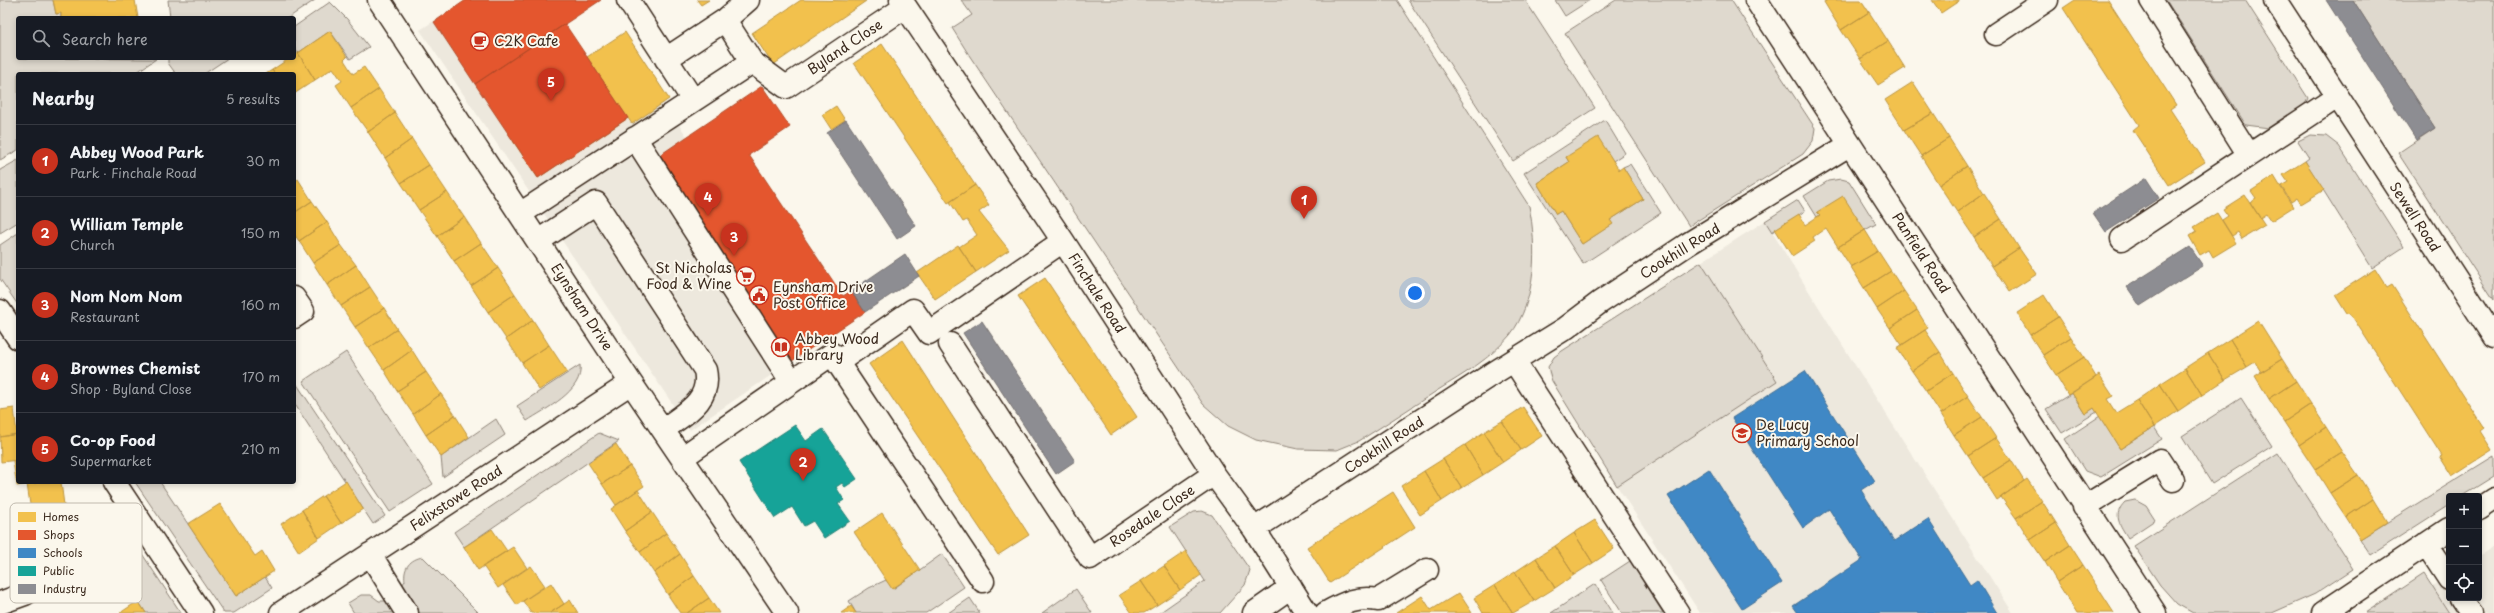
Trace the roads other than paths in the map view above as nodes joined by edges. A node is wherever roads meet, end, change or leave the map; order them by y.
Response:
1 (628, 0) edge
2 (748, 0) edge
3 (1756, 0) edge
4 (2047, 0) edge
5 (2151, 0) edge
6 (2275, 0) edge
7 (381, 1) edge
8 (903, 4) edge
9 (725, 20) junction
10 (1996, 34) dead end
11 (663, 54) junction
12 (752, 62) junction
13 (2337, 97) junction
14 (693, 100) junction
15 (635, 138) junction
16 (1849, 145) junction
17 (2249, 155) junction
18 (520, 214) junction
19 (2122, 239) dead end
20 (538, 240) junction
21 (1063, 241) junction
22 (296, 301) edge
23 (0, 311) edge
24 (296, 316) edge
25 (16, 335) edge
26 (2494, 337) edge
27 (950, 344) dead end
28 (1514, 361) junction
29 (838, 362) junction
30 (791, 381) junction
31 (631, 383) junction
32 (664, 429) junction
33 (683, 457) junction
34 (1214, 474) junction
35 (2173, 480) dead end
36 (115, 484) edge
37 (2494, 499) edge
38 (128, 503) edge
39 (2084, 507) junction
40 (2482, 507) edge
41 (142, 524) edge
42 (1254, 529) junction
43 (2446, 531) edge
44 (2426, 544) junction
45 (370, 554) junction
46 (1427, 570) dead end
47 (2446, 575) edge
48 (983, 581) dead end
49 (1291, 587) junction
50 (10, 599) edge
51 (2463, 601) edge
52 (0, 603) edge
53 (201, 613) edge
54 (281, 613) edge
55 (407, 613) edge
56 (787, 613) edge
57 (1254, 613) edge
58 (1307, 613) edge
59 (1326, 613) edge
60 (1678, 613) edge
61 (2155, 613) edge
62 (2323, 613) edge
63 (2471, 613) edge

1 - 11 street
2 - 9 street
3 - 16 street, Panfield Road
4 - 10 street
5 - 17 street
6 - 13 street, Sewell Road
7 - 18 street, Eynsham Drive
8 - 12 street, Byland Close
8 - 21 street, Finchale Road
9 - 11 street
9 - 12 street
11 - 14 street
12 - 14 street
13 - 17 street
13 - 26 street, Sewell Road
14 - 15 street
15 - 18 street
15 - 30 street
16 - 28 street, Cookhill Road
16 - 39 street, Panfield Road
17 - 19 street
18 - 20 street, Eynsham Drive
20 - 31 street, Eynsham Drive
20 - 32 street
21 - 29 street
21 - 34 street, Finchale Road
22 - 24 street
23 - 25 street
27 - 34 street, Rosedale Close
28 - 42 street, Cookhill Road
28 - 60 street
29 - 30 street
29 - 48 street
30 - 33 street
31 - 32 street, Eynsham Drive
31 - 45 street, Felixstowe Road
32 - 33 street, Eynsham Drive
33 - 56 street, Eynsham Drive
34 - 42 street, Finchale Road
35 - 39 street
36 - 38 street
37 - 40 street
39 - 61 street, Panfield Road
41 - 53 street
42 - 49 street, Finchale Road
43 - 44 street
44 - 47 street
44 - 62 street
45 - 54 street, Felixstowe Road
45 - 55 street
46 - 59 street
49 - 57 street
49 - 58 street, Finchale Road
50 - 52 street
51 - 63 street

